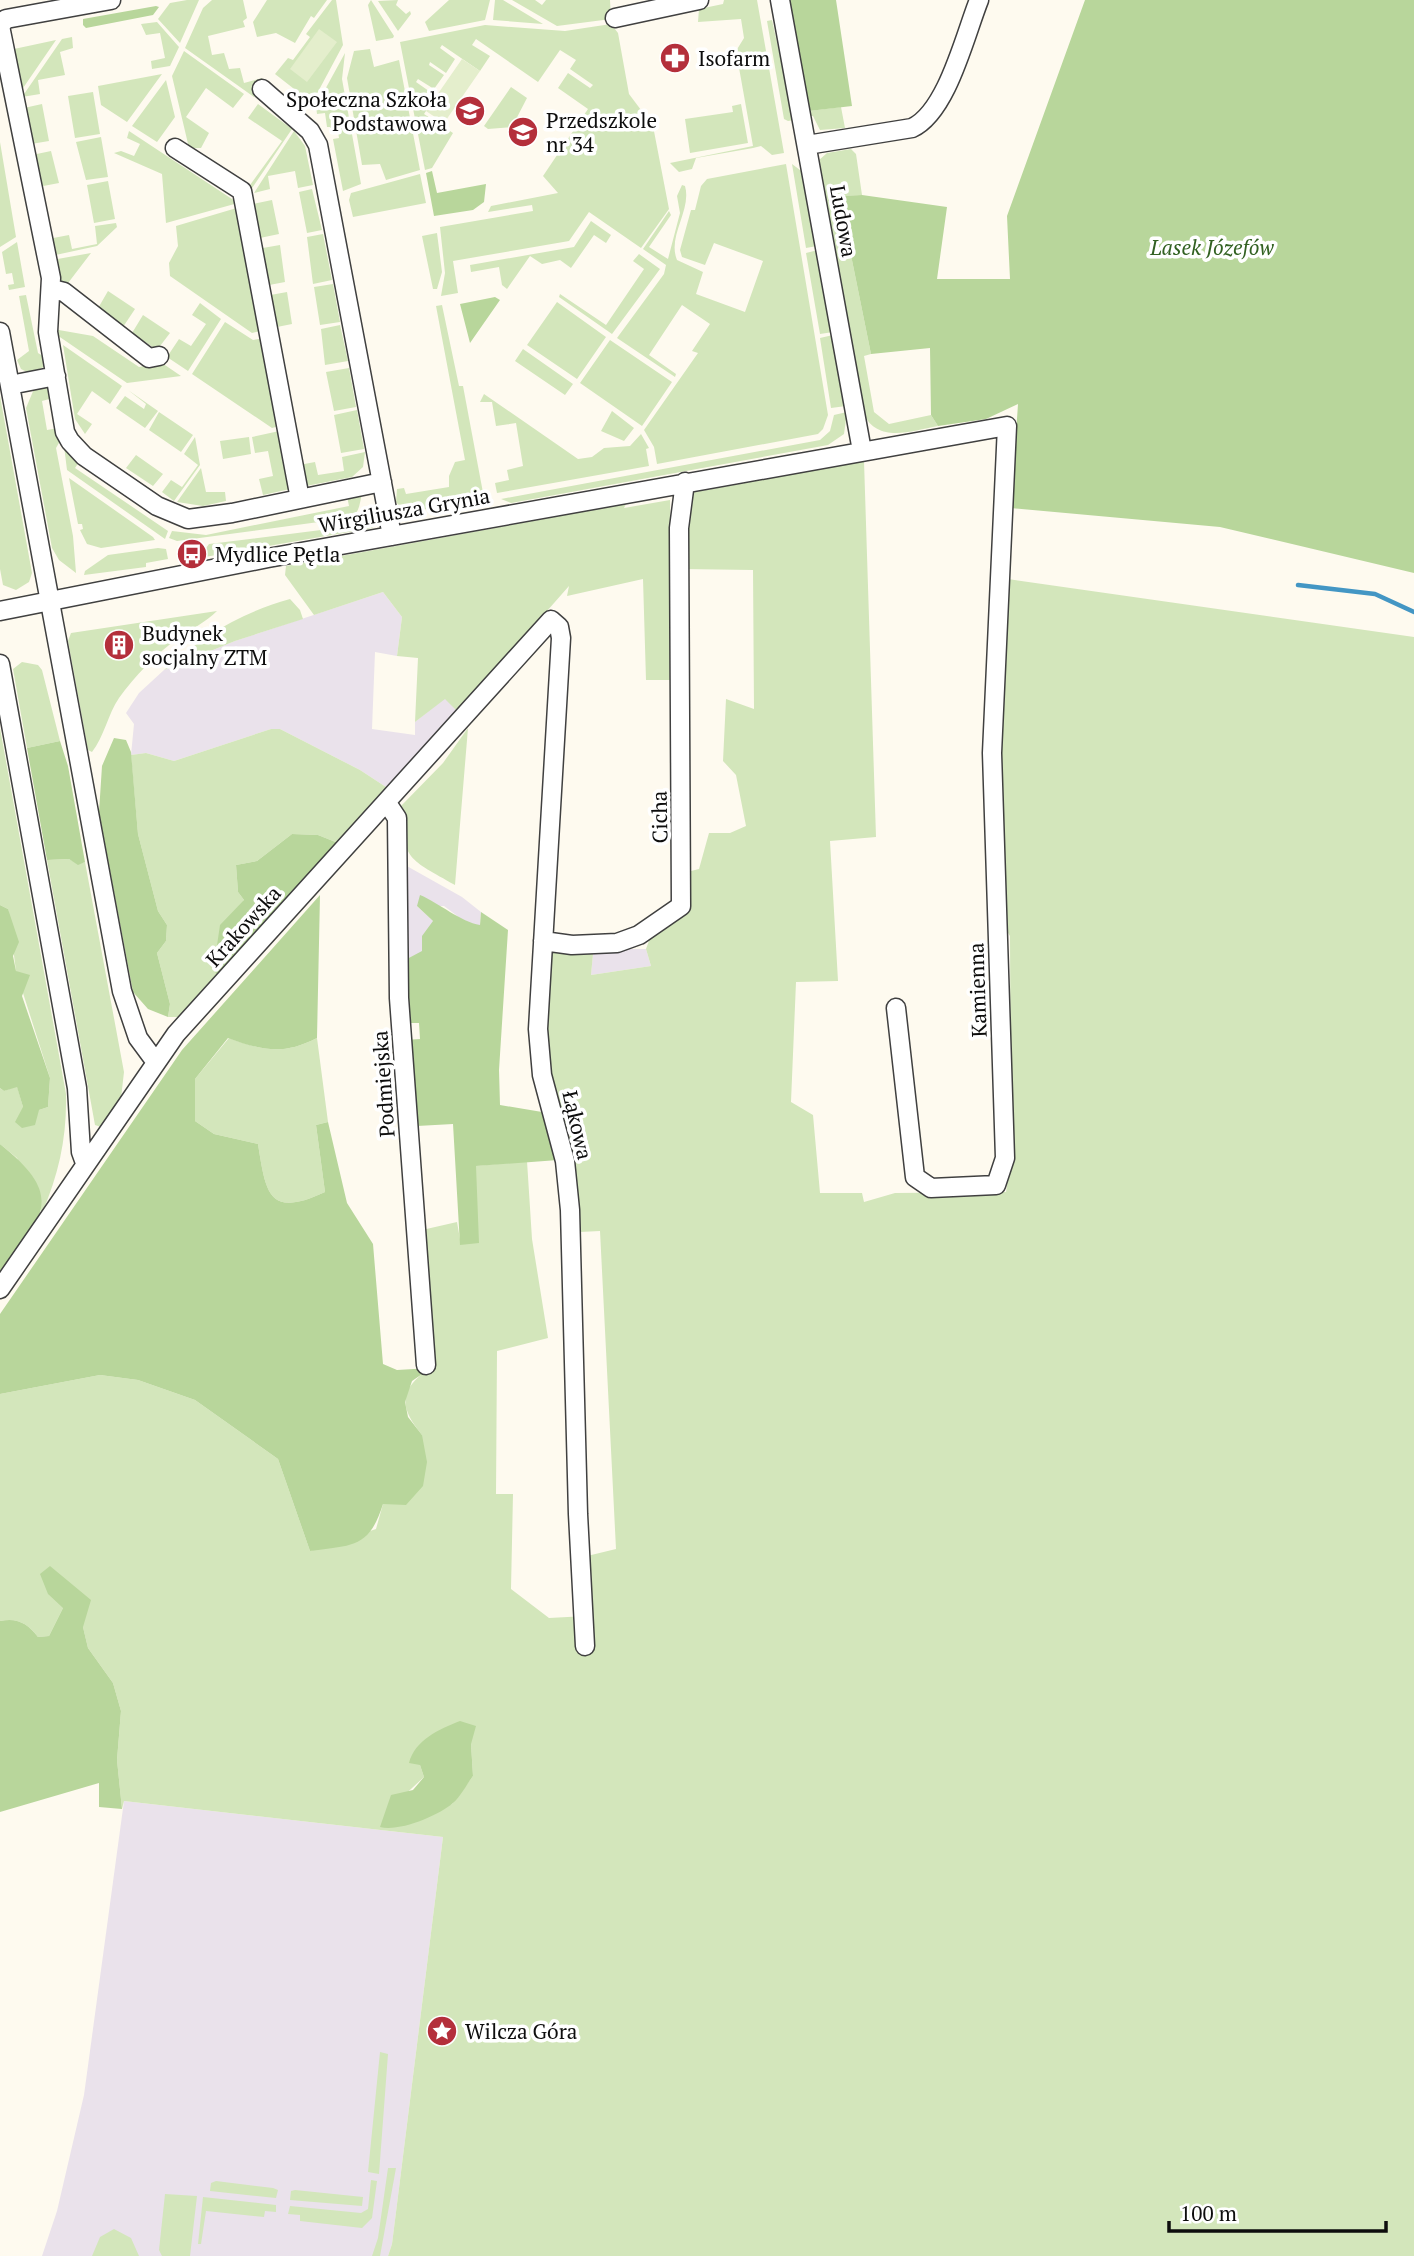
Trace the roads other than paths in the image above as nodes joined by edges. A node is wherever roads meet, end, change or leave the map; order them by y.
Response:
1 (111, 0) edge
2 (699, 0) edge
3 (780, 0) edge
4 (979, 0) edge
5 (615, 18) dead end
6 (262, 89) dead end
7 (807, 145) junction
8 (175, 148) dead end
9 (52, 289) junction
10 (0, 332) edge
11 (159, 356) dead end
12 (55, 376) junction
13 (10, 384) junction
14 (862, 451) junction
15 (382, 482) junction
16 (685, 482) junction
17 (300, 499) junction
18 (392, 536) junction
19 (1002, 536) joint
20 (49, 600) junction
21 (0, 611) edge
22 (551, 620) joint
23 (0, 664) edge
24 (387, 803) junction
25 (543, 941) junction
26 (896, 1007) dead end
27 (155, 1061) junction
28 (85, 1163) junction
29 (0, 1289) edge
30 (426, 1365) dead end
31 (585, 1646) dead end

1 - 9 street
2 - 5 street
3 - 7 street, Ludowa
4 - 7 street
6 - 15 street
7 - 14 street, Ludowa
8 - 17 street
9 - 11 street
9 - 12 street
10 - 13 street
12 - 13 street
12 - 17 street
13 - 20 street
14 - 16 street, Wirgiliusza Grynia
14 - 19 street, Wirgiliusza Grynia
15 - 17 street
15 - 18 street
16 - 18 street, Wirgiliusza Grynia
16 - 25 street, Cicha
18 - 20 street, Wirgiliusza Grynia
19 - 26 street, Kamienna
20 - 21 street, Wirgiliusza Grynia
20 - 27 street
22 - 24 street, Krakowska
22 - 25 street, Łąkowa
23 - 28 street
24 - 27 street, Krakowska
24 - 30 street, Podmiejska
25 - 31 street, Łąkowa
27 - 28 street, Krakowska
28 - 29 street, Krakowska

